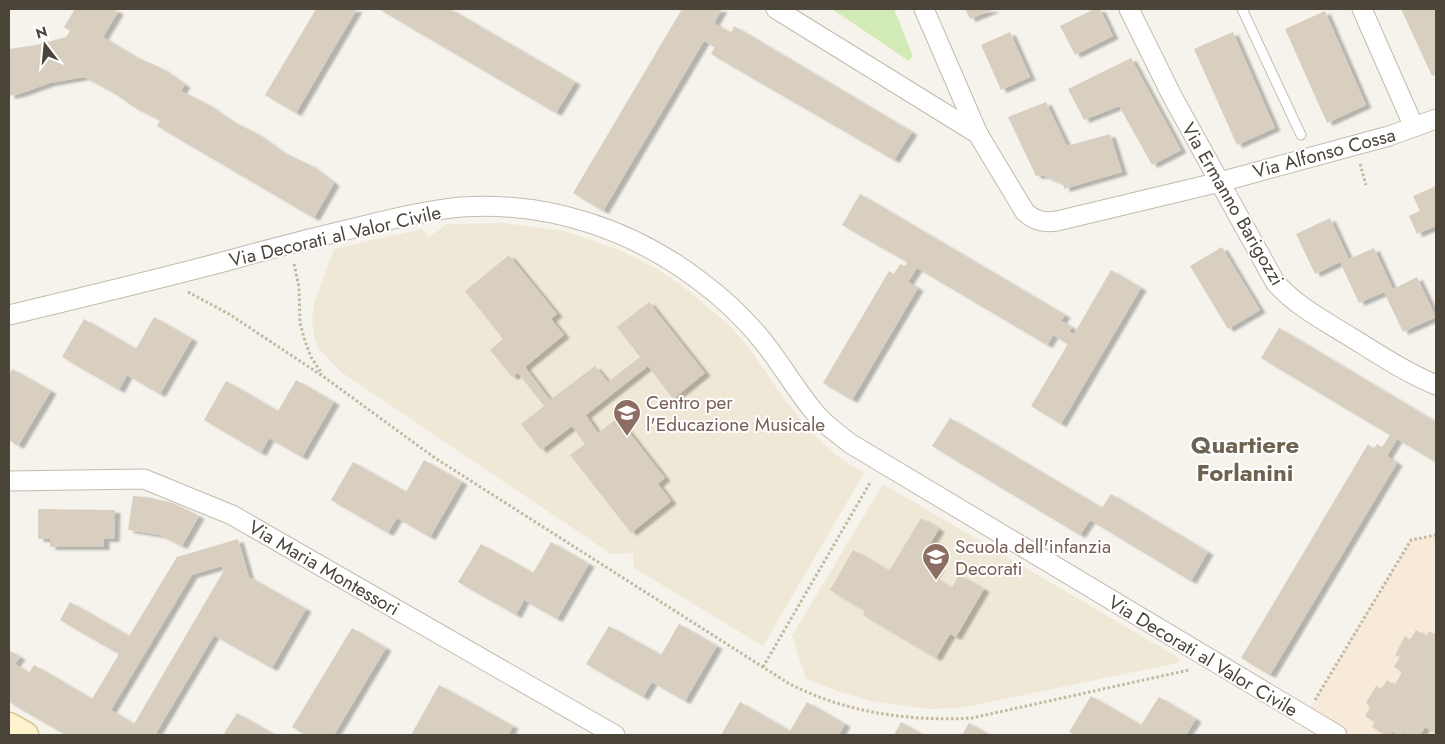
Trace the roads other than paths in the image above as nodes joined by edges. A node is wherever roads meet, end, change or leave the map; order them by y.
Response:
1 (776, 9) edge
2 (924, 9) edge
3 (1129, 9) edge
4 (1362, 9) edge
5 (1245, 10) edge
6 (1436, 119) edge
7 (1414, 127) junction
8 (978, 134) junction
9 (1301, 135) dead end
10 (1220, 182) junction
11 (9, 315) edge
12 (1436, 384) edge
13 (9, 481) edge
14 (9, 726) edge
15 (25, 735) edge
16 (615, 735) edge
17 (1337, 735) edge

1 - 8 street
2 - 8 street
3 - 10 street, Via Ermanno Barigozzi
4 - 7 street
5 - 9 lane
6 - 7 street, Via Alfonso Cossa
7 - 10 street, Via Alfonso Cossa
8 - 10 street, Via Alfonso Cossa
10 - 12 street, Via Ermanno Barigozzi
11 - 17 street, Via Decorati al Valor Civile
13 - 16 street, Via Maria Montessori
14 - 15 main road

